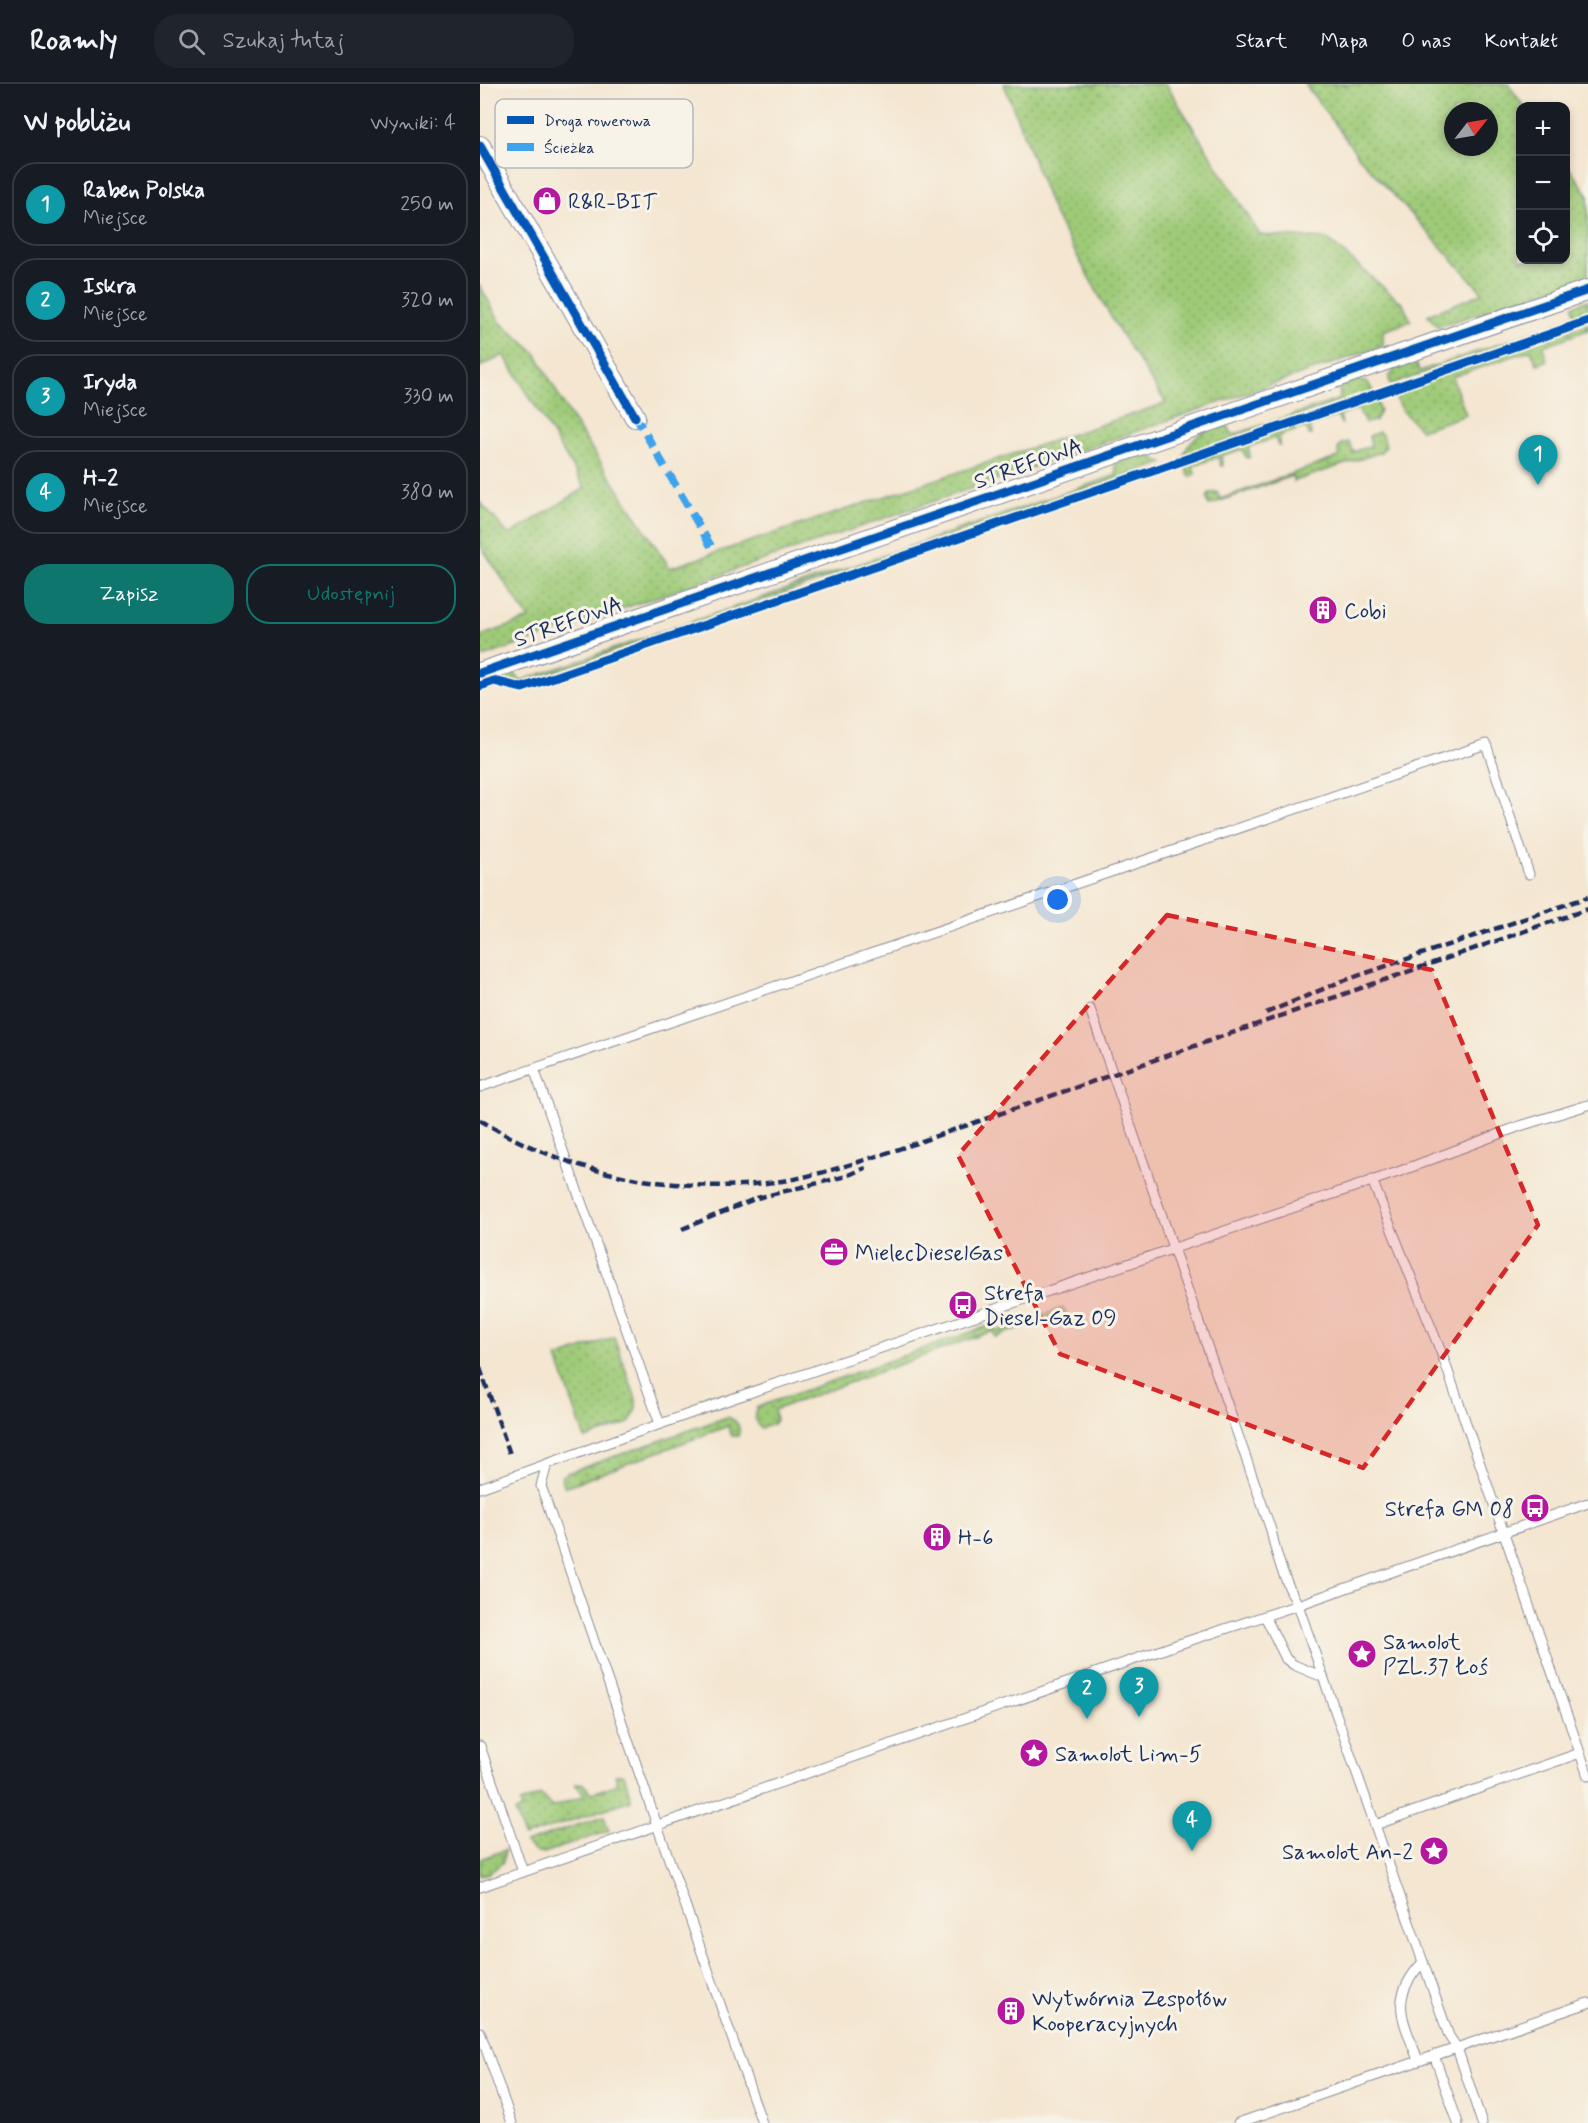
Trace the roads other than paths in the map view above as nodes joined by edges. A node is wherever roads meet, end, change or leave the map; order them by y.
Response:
1 (480, 146) edge
2 (1588, 290) edge
3 (635, 417) dead end
4 (480, 672) edge
5 (1529, 874) dead end
6 (1090, 1009) dead end
7 (534, 1069) junction
8 (480, 1088) edge
9 (1588, 1105) edge
10 (1372, 1180) junction
11 (1173, 1249) junction
12 (660, 1424) junction
13 (548, 1464) junction
14 (480, 1488) edge
15 (1588, 1503) edge
16 (1503, 1532) junction
17 (1298, 1605) junction
18 (1265, 1616) junction
19 (1323, 1677) junction
20 (480, 1746) edge
21 (1580, 1753) junction
22 (1588, 1776) edge
23 (657, 1825) junction
24 (1375, 1825) junction
25 (523, 1872) junction
26 (480, 1887) edge
27 (1423, 1962) junction
28 (1588, 2003) edge
29 (480, 2032) edge
30 (1457, 2048) junction
31 (1434, 2055) junction
32 (1418, 2060) junction
33 (512, 2123) edge
34 (762, 2123) edge
35 (1238, 2123) edge
36 (1458, 2123) edge
37 (1482, 2123) edge

1 - 3 street
2 - 4 street, STREFOWA
5 - 7 lane
6 - 11 lane
7 - 8 lane
7 - 12 lane
9 - 10 lane
10 - 11 lane
10 - 16 lane
11 - 12 lane
11 - 17 lane
12 - 13 lane
13 - 14 lane
13 - 23 lane
15 - 16 lane
16 - 17 lane
16 - 21 lane
17 - 18 lane
17 - 19 lane
18 - 19 lane
18 - 23 lane
19 - 24 lane
20 - 25 lane
21 - 22 lane
21 - 24 lane
23 - 25 lane
23 - 34 lane
24 - 27 lane
25 - 26 lane
27 - 30 lane
27 - 32 lane
28 - 30 lane
29 - 33 lane
30 - 31 lane
30 - 37 lane
31 - 32 lane
31 - 36 lane
32 - 35 lane

